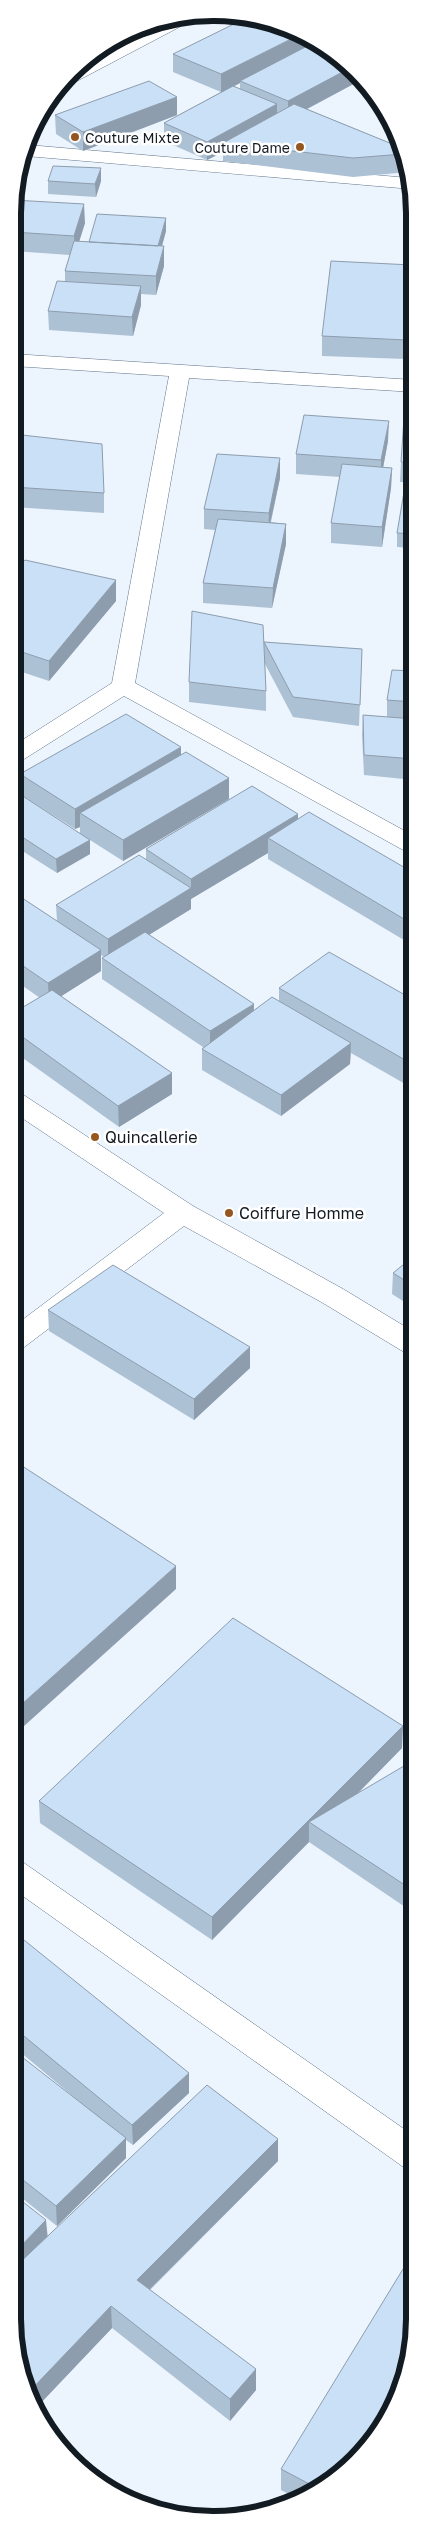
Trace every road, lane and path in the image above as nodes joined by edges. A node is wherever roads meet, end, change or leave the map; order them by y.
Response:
1 (164, 28) edge
2 (88, 68) edge
3 (32, 150) edge
4 (403, 183) edge
5 (21, 360) edge
6 (180, 370) junction
7 (406, 385) edge
8 (123, 686) junction
9 (21, 751) edge
10 (406, 842) edge
11 (21, 1105) edge
12 (183, 1213) junction
13 (21, 1335) edge
14 (406, 1340) edge
15 (21, 1878) edge
16 (406, 2150) edge

1 - 2 street
3 - 4 street
5 - 6 street
6 - 7 street
6 - 8 street
8 - 9 street
8 - 10 street
11 - 12 street
12 - 13 street
12 - 14 street
15 - 16 street

